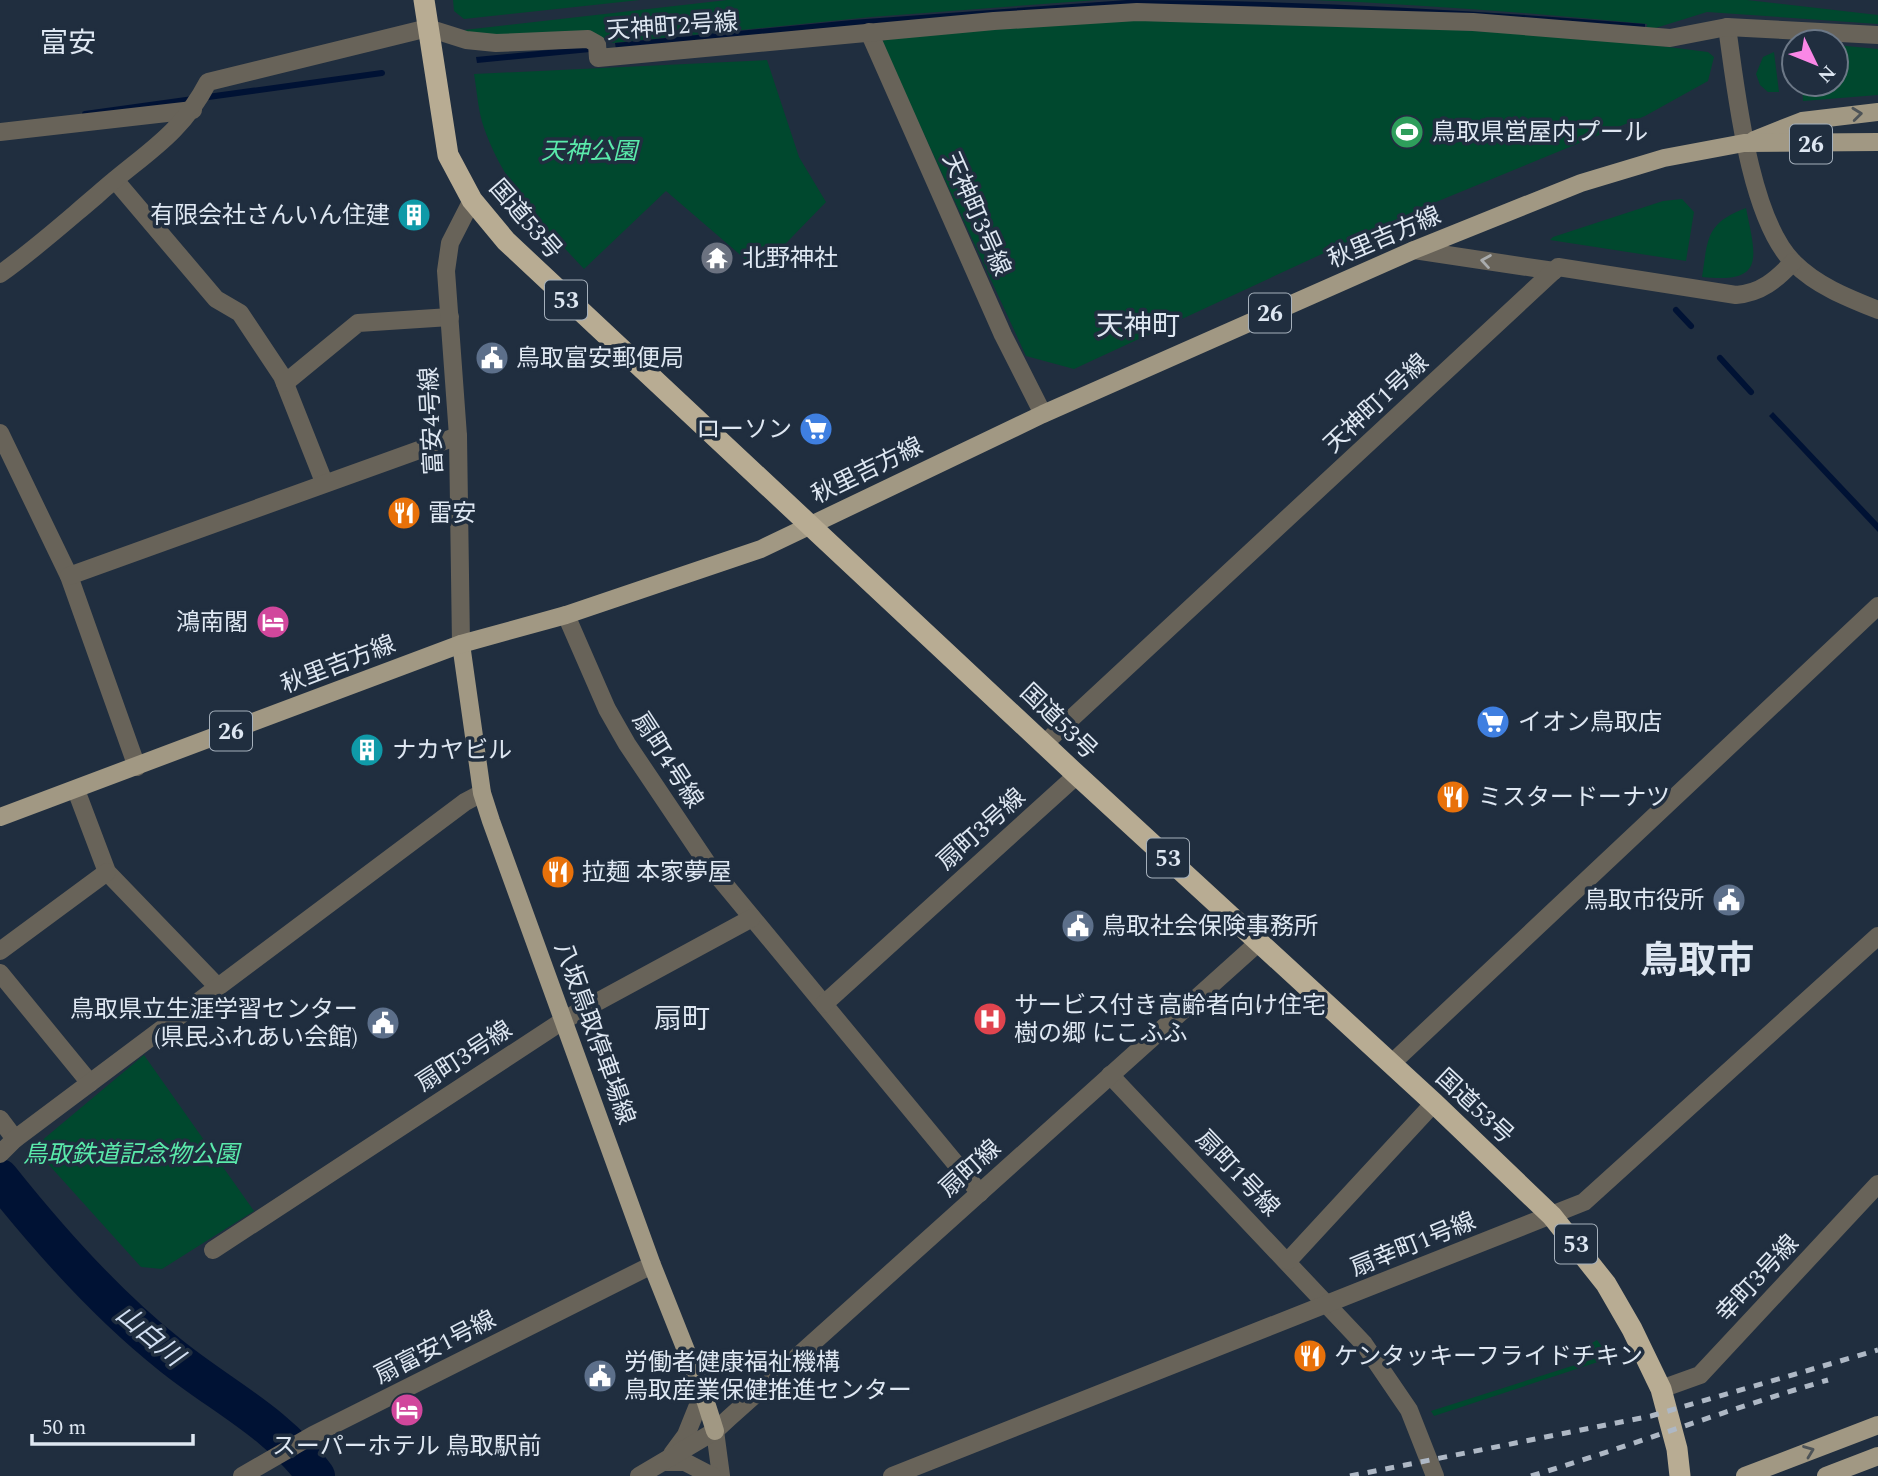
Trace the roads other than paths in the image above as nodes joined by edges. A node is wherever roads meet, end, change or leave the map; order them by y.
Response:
1 (425, 14) edge
2 (1727, 27) junction
3 (869, 32) junction
4 (1878, 35) edge
5 (193, 110) junction
6 (1878, 112) edge
7 (0, 132) edge
8 (1878, 142) edge
9 (1744, 143) junction
10 (115, 180) junction
11 (472, 200) junction
12 (1414, 250) junction
13 (1793, 262) junction
14 (1554, 271) junction
15 (0, 274) edge
16 (1878, 310) edge
17 (450, 317) junction
18 (285, 383) junction
19 (1042, 414) junction
20 (0, 433) edge
21 (458, 436) junction
22 (324, 482) junction
23 (812, 524) junction
24 (69, 576) junction
25 (1878, 606) edge
26 (566, 615) junction
27 (461, 644) junction
28 (1045, 743) junction
29 (137, 767) junction
30 (1077, 775) junction
31 (76, 790) junction
32 (482, 793) junction
33 (0, 817) edge
34 (107, 872) junction
35 (752, 918) junction
36 (1878, 936) edge
37 (1259, 942) junction
38 (0, 951) edge
39 (0, 973) edge
40 (217, 986) junction
41 (824, 1004) junction
42 (564, 1020) junction
43 (1391, 1064) junction
44 (1110, 1075) junction
45 (90, 1083) junction
46 (1434, 1102) junction
47 (0, 1119) edge
48 (15, 1139) junction
49 (0, 1154) edge
50 (1878, 1184) edge
51 (980, 1193) junction
52 (1552, 1216) junction
53 (213, 1250) dead end
54 (1288, 1261) junction
55 (652, 1265) junction
56 (1330, 1305) junction
57 (1661, 1389) junction
58 (703, 1393) junction
59 (1878, 1425) edge
60 (715, 1431) junction
61 (1878, 1457) edge
62 (666, 1462) junction
63 (242, 1476) edge
64 (639, 1476) edge
65 (712, 1476) edge
66 (721, 1476) edge
67 (892, 1476) edge
68 (1435, 1476) edge
69 (1680, 1476) edge
70 (1745, 1476) edge
71 (1826, 1476) edge

1 - 3 street, 天神町2号線
1 - 5 street
1 - 11 highway, 国道53号 / 53
2 - 3 street, 天神町2号線
2 - 4 street, 天神町2号線
2 - 9 street
3 - 19 street, 天神町3号線
5 - 7 street
5 - 10 street
9 -> 6 main road, 秋里吉方線 / 26
8 - 9 main road, 秋里吉方線 / 26
9 - 12 main road, 秋里吉方線 / 26
9 - 13 street
10 - 15 street
10 - 18 street
11 - 17 street, 富安4号線
11 - 23 highway, 国道53号 / 53
14 -> 12 street
12 - 19 main road, 秋里吉方線 / 26
13 - 14 street
13 - 16 street
14 - 28 street, 天神町1号線
17 - 18 street
17 - 21 street, 富安4号線
18 - 22 street
19 - 23 main road, 秋里吉方線 / 26
20 - 24 street
21 - 22 street
21 - 27 street, 富安4号線
22 - 24 street
23 - 26 main road, 秋里吉方線 / 26
23 - 28 highway, 国道53号 / 53
24 - 29 street
25 - 43 street
26 - 27 main road, 秋里吉方線 / 26
26 - 35 street, 扇町4号線
27 - 29 main road, 秋里吉方線 / 26
27 - 32 main road, 八坂鳥取停車場線
28 - 30 highway, 国道53号 / 53
29 - 31 main road, 秋里吉方線 / 26
30 - 37 highway, 国道53号 / 53
30 - 41 street, 扇町3号線
31 - 33 main road, 秋里吉方線 / 26
31 - 34 street
32 - 40 street
32 - 42 main road, 八坂鳥取停車場線
34 - 38 street
34 - 40 street
35 - 41 street, 扇町4号線
35 - 42 street, 扇町3号線
36 - 52 street, 扇幸町1号線
37 - 43 highway, 国道53号 / 53
37 - 44 street, 扇町線
39 - 45 street
40 - 45 street
41 - 51 street
42 - 53 street, 扇町3号線
42 - 55 main road, 八坂鳥取停車場線
43 - 46 highway, 国道53号 / 53
44 - 51 street, 扇町線
44 - 54 street, 扇町1号線
45 - 48 street
46 - 52 highway, 国道53号 / 53
46 - 54 street
47 - 48 street
48 - 49 street
50 - 57 street, 幸町3号線
51 - 60 street, 扇町線
52 - 56 street, 扇幸町1号線
52 - 57 highway, 国道53号 / 53
54 - 56 street, 扇町1号線
55 - 58 main road, 八坂鳥取停車場線
55 - 63 street, 扇富安1号線
56 - 67 street, 扇幸町1号線
56 - 68 street, 扇町1号線
57 - 69 highway, 国道53号 / 53
58 - 60 main road, 八坂鳥取停車場線
58 - 62 street
70 -> 59 main road
60 - 62 street, 扇町線
60 - 66 street
61 - 71 main road
62 - 64 street, 扇町線
62 - 65 street

